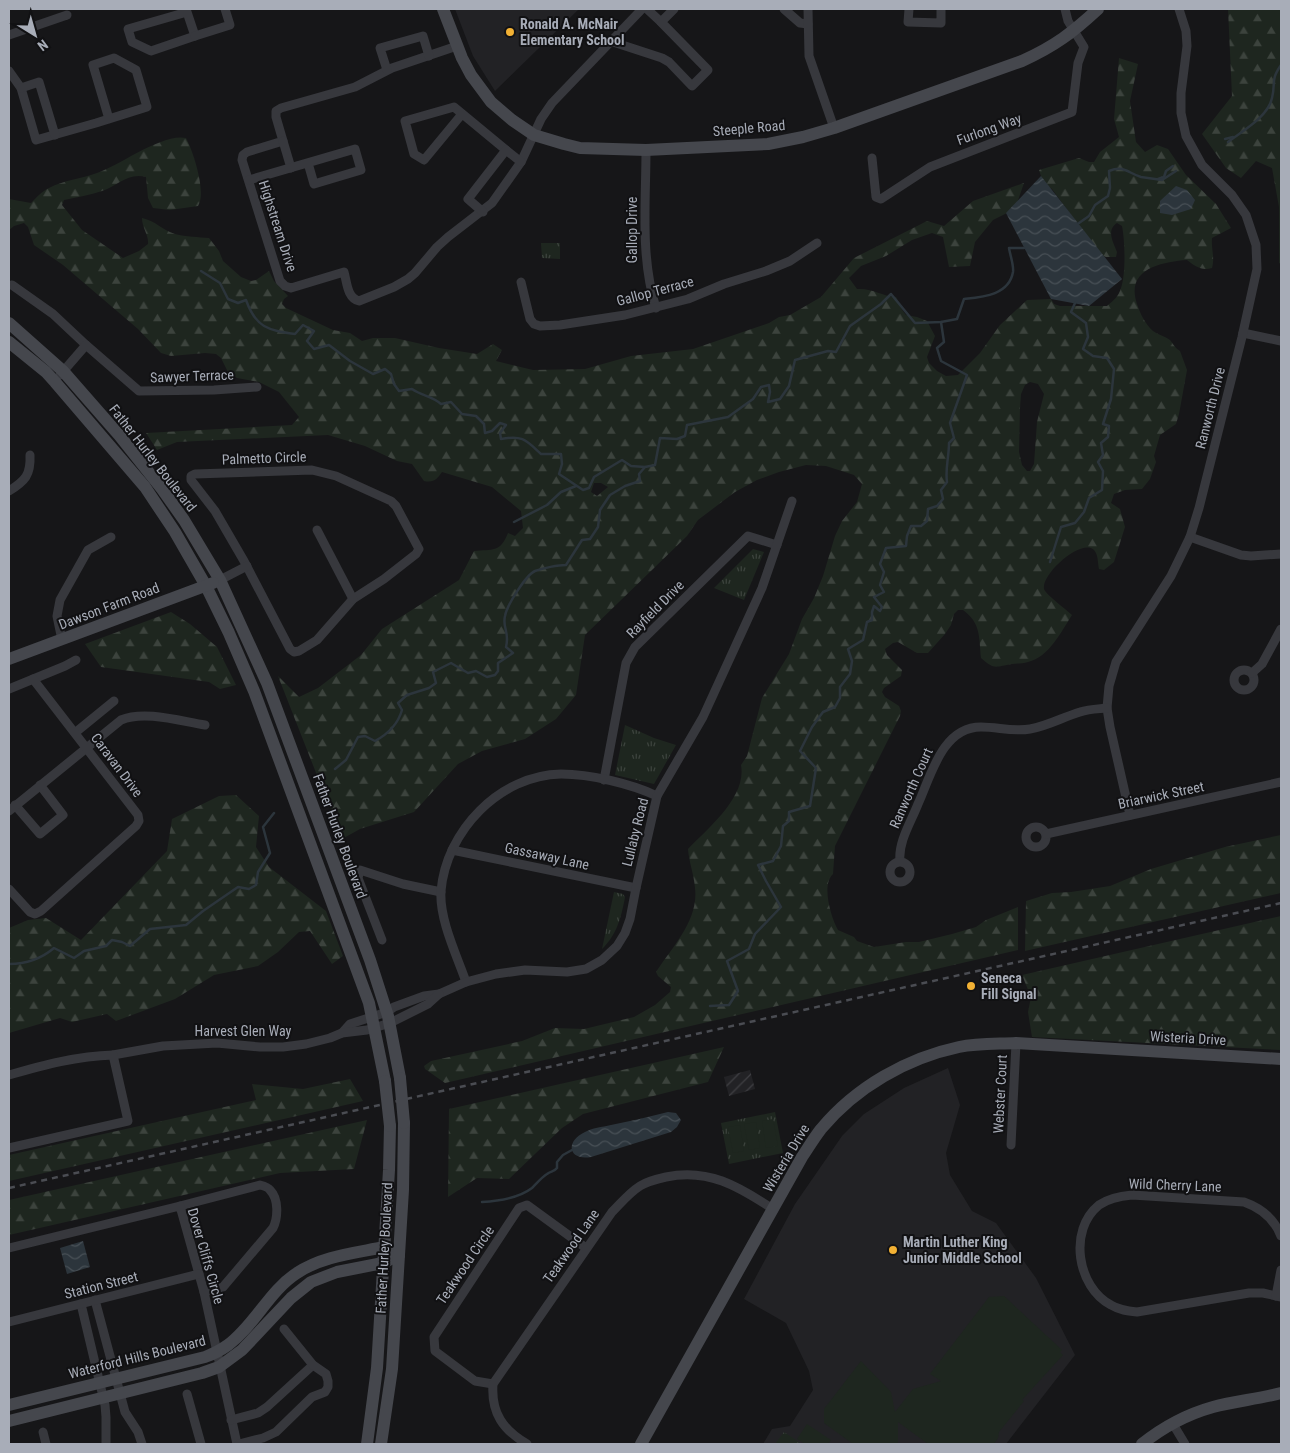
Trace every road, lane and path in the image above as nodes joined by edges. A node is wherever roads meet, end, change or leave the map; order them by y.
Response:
1 (225, 9) edge
2 (443, 9) edge
3 (642, 9) edge
4 (647, 9) edge
5 (674, 9) edge
6 (784, 9) edge
7 (808, 9) edge
8 (909, 9) edge
9 (942, 9) edge
10 (1065, 9) edge
11 (1098, 9) edge
12 (1179, 9) edge
13 (187, 10) edge
14 (66, 15) dead end
15 (661, 22) junction
16 (808, 24) junction
17 (1075, 30) junction
18 (9, 35) edge
19 (195, 36) junction
20 (610, 41) junction
21 (457, 46) junction
22 (429, 56) junction
23 (387, 70) junction
24 (9, 71) edge
25 (21, 88) junction
26 (462, 114) junction
27 (109, 119) junction
28 (834, 128) junction
29 (55, 135) junction
30 (534, 135) junction
31 (283, 141) junction
32 (506, 150) junction
33 (646, 150) junction
34 (872, 158) dead end
35 (521, 162) junction
36 (308, 163) junction
37 (291, 168) junction
38 (249, 180) junction
39 (483, 212) junction
40 (817, 243) dead end
41 (521, 282) dead end
42 (12, 285) dead end
43 (656, 308) junction
44 (9, 324) edge
45 (1243, 332) junction
46 (1281, 341) edge
47 (9, 342) edge
48 (86, 345) junction
49 (59, 377) junction
50 (257, 387) dead end
51 (30, 455) dead end
52 (9, 491) edge
53 (792, 501) dead end
54 (317, 530) dead end
55 (1190, 536) junction
56 (111, 537) dead end
57 (777, 545) junction
58 (1281, 554) edge
59 (247, 566) junction
60 (220, 580) junction
61 (206, 586) junction
62 (353, 599) junction
63 (1281, 629) edge
64 (62, 640) junction
65 (9, 659) edge
66 (76, 660) dead end
67 (1252, 673) dead end
68 (33, 679) junction
69 (9, 689) edge
70 (114, 701) dead end
71 (1106, 708) junction
72 (205, 725) dead end
73 (76, 732) junction
74 (85, 748) junction
75 (604, 780) junction
76 (1281, 782) edge
77 (40, 785) junction
78 (657, 796) junction
79 (12, 808) edge
80 (1130, 815) junction
81 (1046, 834) dead end
82 (452, 850) junction
83 (900, 862) dead end
84 (636, 888) junction
85 (9, 889) edge
86 (441, 892) junction
87 (382, 940) dead end
88 (466, 982) junction
89 (388, 1017) junction
90 (374, 1023) junction
91 (1016, 1044) junction
92 (114, 1055) junction
93 (1281, 1059) edge
94 (9, 1075) edge
95 (1011, 1145) dead end
96 (9, 1148) edge
97 (180, 1206) junction
98 (773, 1209) junction
99 (1281, 1236) edge
100 (384, 1247) junction
101 (9, 1248) edge
102 (586, 1248) junction
103 (399, 1255) junction
104 (383, 1263) junction
105 (1281, 1270) edge
106 (199, 1274) junction
107 (204, 1292) junction
108 (1279, 1296) edge
109 (95, 1300) junction
110 (81, 1304) junction
111 (9, 1322) edge
112 (284, 1329) dead end
113 (216, 1352) junction
114 (313, 1365) junction
115 (219, 1367) junction
116 (115, 1379) junction
117 (100, 1383) junction
118 (493, 1384) junction
119 (120, 1393) junction
120 (1281, 1393) edge
121 (187, 1394) dead end
122 (103, 1397) junction
123 (9, 1405) edge
124 (9, 1420) edge
125 (231, 1420) junction
126 (1173, 1424) junction
127 (43, 1432) dead end
128 (46, 1444) edge
129 (106, 1444) edge
130 (142, 1444) edge
131 (201, 1444) edge
132 (238, 1444) edge
133 (367, 1444) edge
134 (381, 1444) edge
135 (527, 1444) edge
136 (641, 1444) edge
137 (1142, 1444) edge
138 (1185, 1444) edge

1 - 19 street
2 - 21 street, Steeple Road
3 - 20 street, Highstream Drive
4 - 15 street
5 - 15 street
6 - 16 street
7 - 16 street
8 - 9 street
10 - 17 street
11 - 17 street, Steeple Road
12 - 45 street, Ranworth Drive
13 - 19 street
13 - 19 street
14 - 18 street
15 - 20 street
16 - 28 street
17 - 28 street, Steeple Road
17 - 34 street, Furlong Way
20 - 30 street, Highstream Drive
21 - 22 street
21 - 30 street, Steeple Road
22 - 23 street
22 - 23 street
23 - 31 street
24 - 25 street
25 - 29 street
25 - 29 street
26 - 26 street
26 - 32 street
27 - 27 street
27 - 29 street
28 - 33 street, Steeple Road
30 - 33 street, Steeple Road
30 - 35 street, Highstream Drive
31 - 37 street
31 - 38 street, Highstream Drive
32 - 35 street
32 - 39 street
33 - 43 street, Gallop Drive
35 - 39 street, Highstream Drive
36 - 36 street
36 - 37 street
37 - 38 street
38 - 39 street, Highstream Drive
40 - 43 street, Gallop Terrace
41 - 43 street, Gallop Terrace
42 - 48 street, Sawyer Terrace
44 - 49 street, Father Hurley Boulevard
45 - 46 street
45 - 55 street, Ranworth Drive
47 - 49 street, Father Hurley Boulevard
48 - 49 street
48 - 50 street, Sawyer Terrace
49 - 60 street, Father Hurley Boulevard
49 - 61 street, Father Hurley Boulevard
51 - 52 street
53 - 57 street, Lullaby Road
54 - 62 street
55 - 58 street
55 - 71 street, Ranworth Drive
56 - 64 street
57 - 75 street, Rayfield Drive
57 - 78 street, Lullaby Road
59 - 60 street
59 - 62 street, Palmetto Circle
59 - 62 street, Palmetto Circle
60 - 61 street, Dawson Farm Road
60 - 89 street, Father Hurley Boulevard
61 - 64 street, Dawson Farm Road
61 - 90 street, Father Hurley Boulevard
63 - 67 street
64 - 65 street, Dawson Farm Road
66 - 68 street
68 - 69 street
68 - 73 street, Caravan Drive
70 - 73 street
71 - 80 street, Ranworth Drive
71 - 83 street, Ranworth Court
72 - 74 street
73 - 74 street, Caravan Drive
74 - 77 street
74 - 85 street, Caravan Drive
75 - 78 street
75 - 82 street
76 - 80 street, Briarwick Street
77 - 79 street
77 - 79 street
78 - 84 street, Lullaby Road
80 - 81 street, Briarwick Street
82 - 84 street, Gassaway Lane
82 - 86 street
84 - 88 street, Lullaby Road
86 - 87 street
86 - 88 street
88 - 89 street, Lullaby Road
89 - 90 street, Harvest Glen Way
89 - 103 street, Father Hurley Boulevard, bridge
90 - 92 street, Harvest Glen Way
90 - 100 street, Father Hurley Boulevard, bridge
91 - 93 street, Wisteria Drive
91 - 95 street, Webster Court
91 - 98 street, Wisteria Drive
92 - 94 street, Harvest Glen Way
92 - 96 street
97 - 101 street, Dover Cliffs Circle
97 - 106 street, Dover Cliffs Circle
97 - 107 street
98 - 102 street, Teakwood Lane
98 - 136 street, Wisteria Drive
99 - 108 street, Wild Cherry Lane
100 - 103 street
100 - 104 street, Father Hurley Boulevard
100 - 113 street, Waterford Hills Boulevard
102 - 118 street, Teakwood Lane
102 - 118 street, Teakwood Circle
103 - 104 street
103 - 134 street, Father Hurley Boulevard
104 - 115 street
104 - 133 street, Father Hurley Boulevard
105 - 108 street, Wild Cherry Lane
106 - 107 street, Dover Cliffs Circle
106 - 109 street, Station Street
107 - 113 street, Dover Cliffs Circle
109 - 110 street, Station Street
109 - 116 street
110 - 111 street, Station Street
110 - 117 street
112 - 114 street
113 - 115 street, Dover Cliffs Circle
113 - 116 street, Waterford Hills Boulevard
114 - 125 street
114 - 132 street
115 - 119 street
115 - 125 street, Dover Cliffs Circle
116 - 117 street, Waterford Hills Boulevard
116 - 119 street
117 - 122 street
117 - 123 street, Waterford Hills Boulevard
118 - 135 street
119 - 122 street
119 - 130 street
120 - 126 street
121 - 131 street
122 - 124 street
122 - 129 street
125 - 132 street, Dover Cliffs Circle
126 - 137 street
126 - 138 street
127 - 128 street

